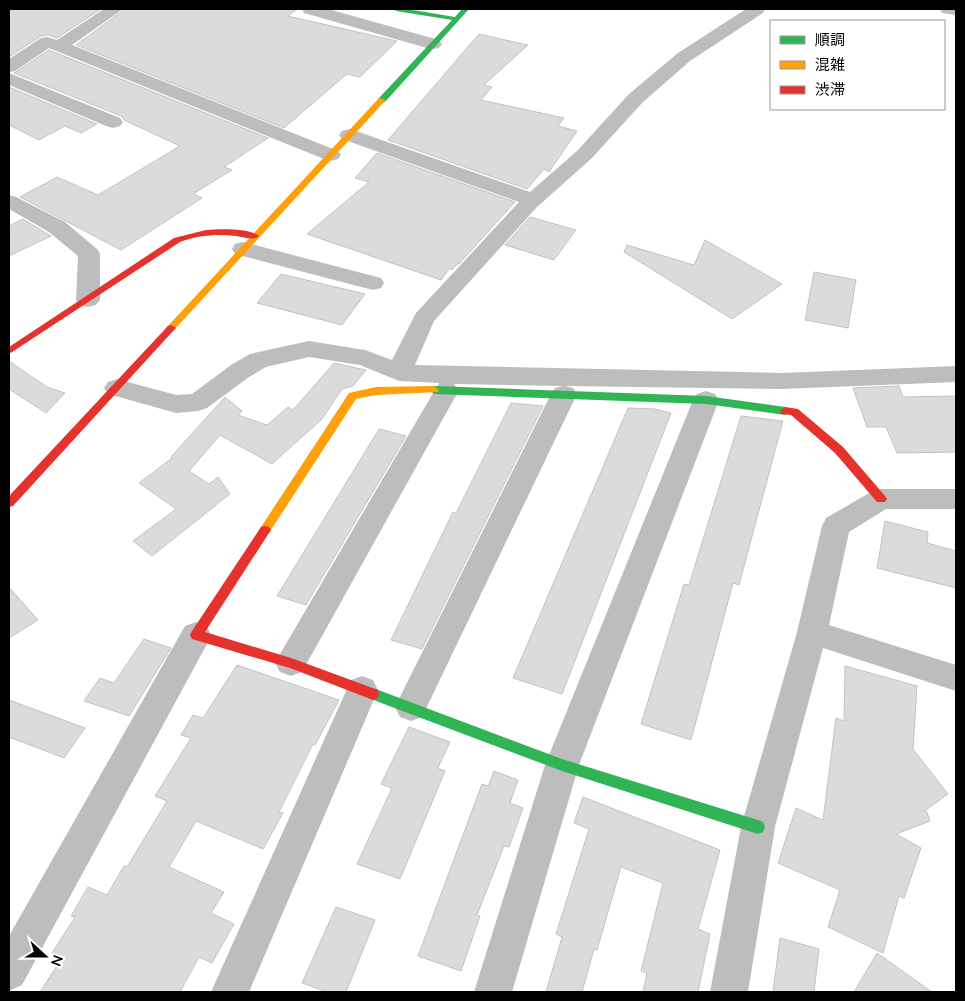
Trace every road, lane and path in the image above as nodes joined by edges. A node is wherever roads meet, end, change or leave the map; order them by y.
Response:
1 (115, 9) edge
2 (310, 9) edge
3 (396, 9) edge
4 (466, 9) edge
5 (757, 9) edge
6 (948, 9) edge
7 (956, 10) edge
8 (456, 19) junction
9 (432, 44) junction
10 (60, 46) junction
11 (9, 67) edge
12 (9, 78) edge
13 (112, 122) dead end
14 (349, 135) junction
15 (331, 155) junction
16 (534, 200) junction
17 (9, 201) edge
18 (249, 242) junction
19 (373, 283) dead end
20 (88, 300) junction
21 (9, 352) edge
22 (399, 373) junction
23 (956, 374) edge
24 (117, 388) junction
25 (446, 390) junction
26 (564, 394) junction
27 (706, 400) junction
28 (882, 499) junction
29 (956, 499) edge
30 (9, 503) edge
31 (812, 632) junction
32 (196, 634) junction
33 (291, 663) junction
34 (956, 678) edge
35 (362, 690) junction
36 (410, 707) junction
37 (562, 765) junction
38 (758, 827) junction
39 (9, 972) edge
40 (230, 992) edge
41 (493, 992) edge
42 (729, 992) edge

1 - 10 street
2 - 9 street
3 - 8 street
4 - 8 street
5 - 16 street
6 - 7 street
8 - 9 street
9 - 14 street
10 - 11 street
10 - 15 street
12 - 13 street
14 - 15 street
14 - 16 street
15 - 18 street
16 - 22 street
17 - 20 street
18 - 19 street
18 - 20 street
18 - 24 street
20 - 21 street
22 - 23 street
22 - 24 street
24 - 30 street
25 - 26 street
25 - 32 street
25 - 33 street
26 - 27 street
26 - 36 street
27 - 28 street
27 - 37 street
28 - 29 street
28 - 31 street
31 - 34 street
31 - 38 street
32 - 33 street
32 - 39 street
33 - 35 street
35 - 36 street
35 - 40 street
36 - 37 street
37 - 38 street
37 - 41 street
38 - 42 street

